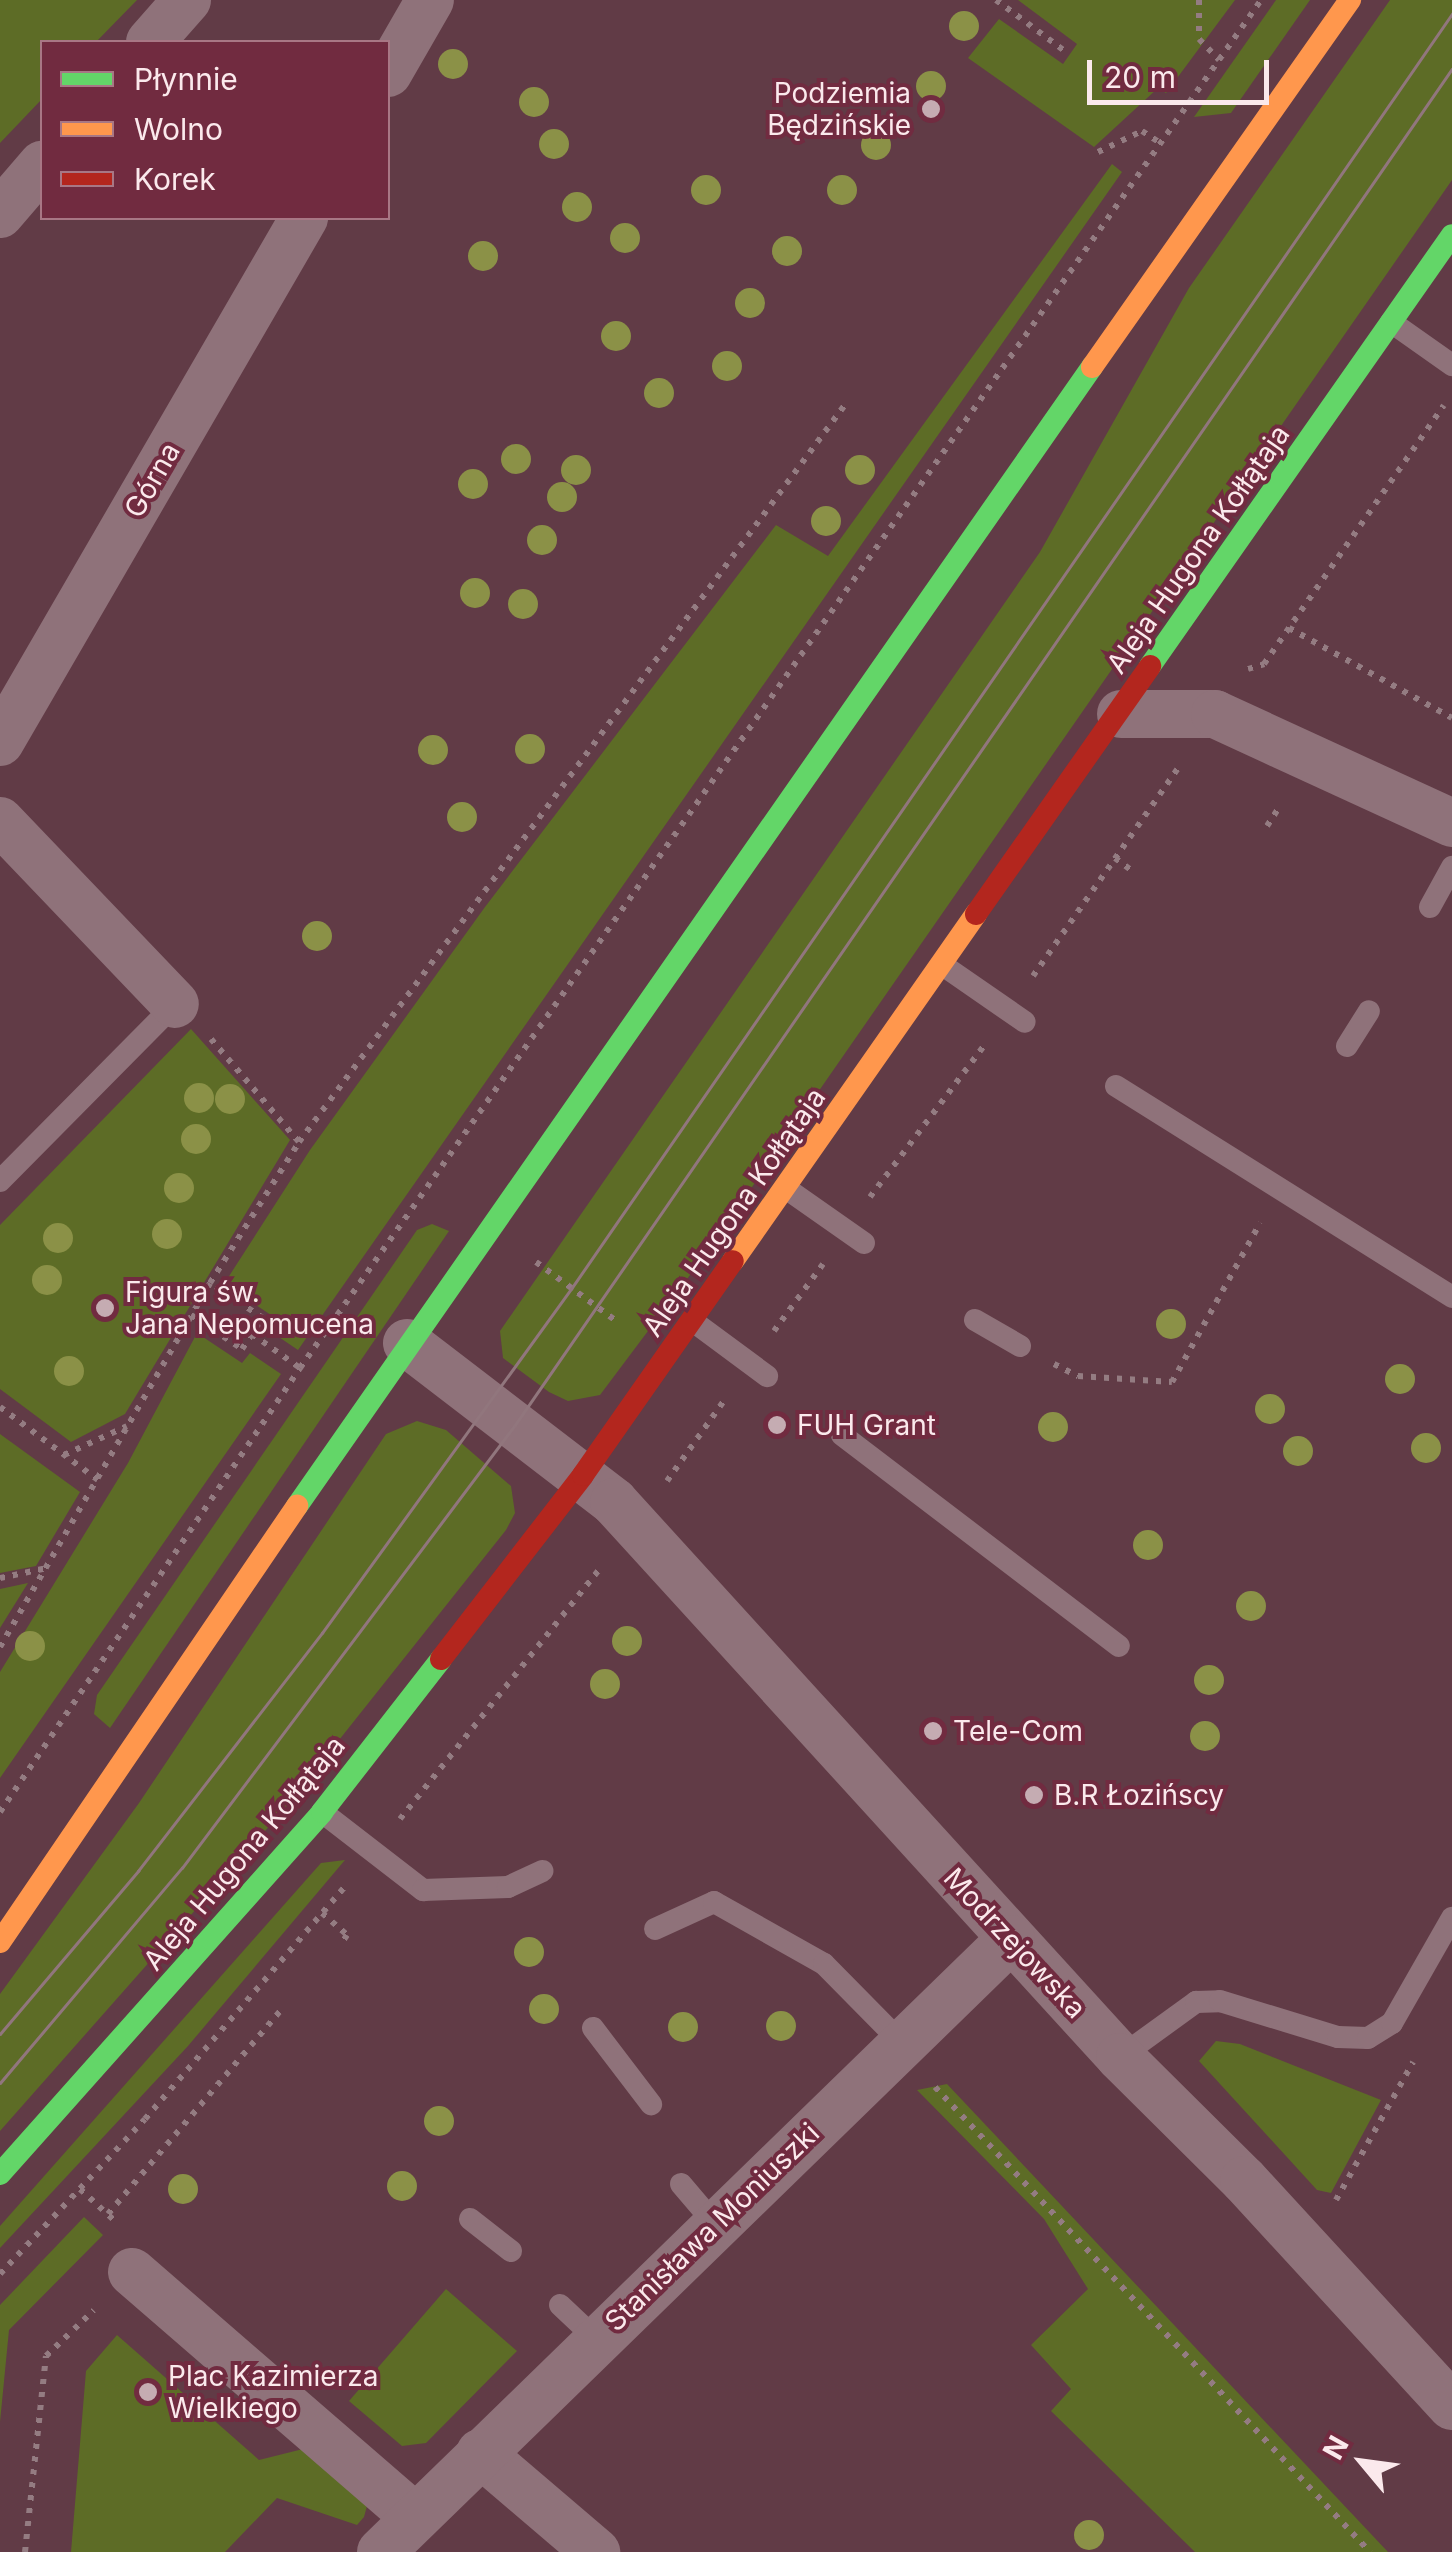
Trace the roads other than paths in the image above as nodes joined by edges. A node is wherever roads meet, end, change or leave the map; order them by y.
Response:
1 (187, 0) edge
2 (430, 0) edge
3 (1350, 0) edge
4 (152, 40) edge
5 (390, 70) edge
6 (40, 167) edge
7 (0, 214) edge
8 (303, 220) edge
9 (1452, 235) edge
10 (1391, 322) junction
11 (1452, 365) edge
12 (1122, 714) junction
13 (0, 742) edge
14 (0, 821) edge
15 (1452, 823) edge
16 (1452, 867) edge
17 (1430, 907) dead end
18 (944, 966) junction
19 (1368, 1011) dead end
20 (188, 1017) joint
21 (1017, 1017) road end
22 (1347, 1046) dead end
23 (1116, 1086) dead end
24 (0, 1181) edge
25 (787, 1189) junction
26 (855, 1237) road end
27 (1452, 1297) edge
28 (975, 1320) dead end
29 (694, 1322) junction
30 (408, 1343) junction
31 (1020, 1346) road end
32 (759, 1370) road end
33 (842, 1436) dead end
34 (583, 1476) junction
35 (1118, 1646) dead end
36 (322, 1812) junction
37 (543, 1871) dead end
38 (1452, 1918) edge
39 (655, 1929) dead end
40 (1011, 1939) junction
41 (0, 1942) edge
42 (593, 2028) dead end
43 (1120, 2057) junction
44 (913, 2059) junction
45 (651, 2104) dead end
46 (0, 2174) edge
47 (681, 2184) dead end
48 (470, 2219) dead end
49 (715, 2224) junction
50 (511, 2251) dead end
51 (132, 2272) road end
52 (560, 2305) dead end
53 (596, 2339) junction
54 (1452, 2406) edge
55 (480, 2453) junction
56 (415, 2517) junction
57 (380, 2552) edge
58 (596, 2552) edge

1 - 4 street
2 - 5 street
3 - 30 main road
6 - 7 street
8 - 13 street, Górna
9 - 10 main road, Aleja Hugona Kołłątaja
10 - 11 lane
10 - 12 main road, Aleja Hugona Kołłątaja
12 - 15 street
12 - 18 main road, Aleja Hugona Kołłątaja
14 - 20 street
16 - 17 lane
18 - 21 lane
18 - 25 main road, Aleja Hugona Kołłątaja
19 - 22 lane
20 - 24 lane
23 - 27 lane
25 - 26 lane
25 - 29 main road, Aleja Hugona Kołłątaja
28 - 31 lane
29 - 32 lane
29 - 34 main road, Aleja Hugona Kołłątaja
30 - 34 street, Modrzejowska
30 - 41 main road
33 - 35 lane
34 - 36 main road, Aleja Hugona Kołłątaja
34 - 40 street, Modrzejowska
36 - 37 lane
36 - 46 main road, Aleja Hugona Kołłątaja
38 - 43 lane
39 - 44 lane
40 - 43 street, Modrzejowska
40 - 44 street, Stanisława Moniuszki
42 - 45 lane
43 - 54 street, Modrzejowska
44 - 49 street, Stanisława Moniuszki
47 - 49 lane
48 - 50 lane
49 - 53 street, Stanisława Moniuszki
51 - 56 street
52 - 53 lane
53 - 55 street, Stanisława Moniuszki
55 - 56 street, Stanisława Moniuszki
55 - 58 street
56 - 57 street

